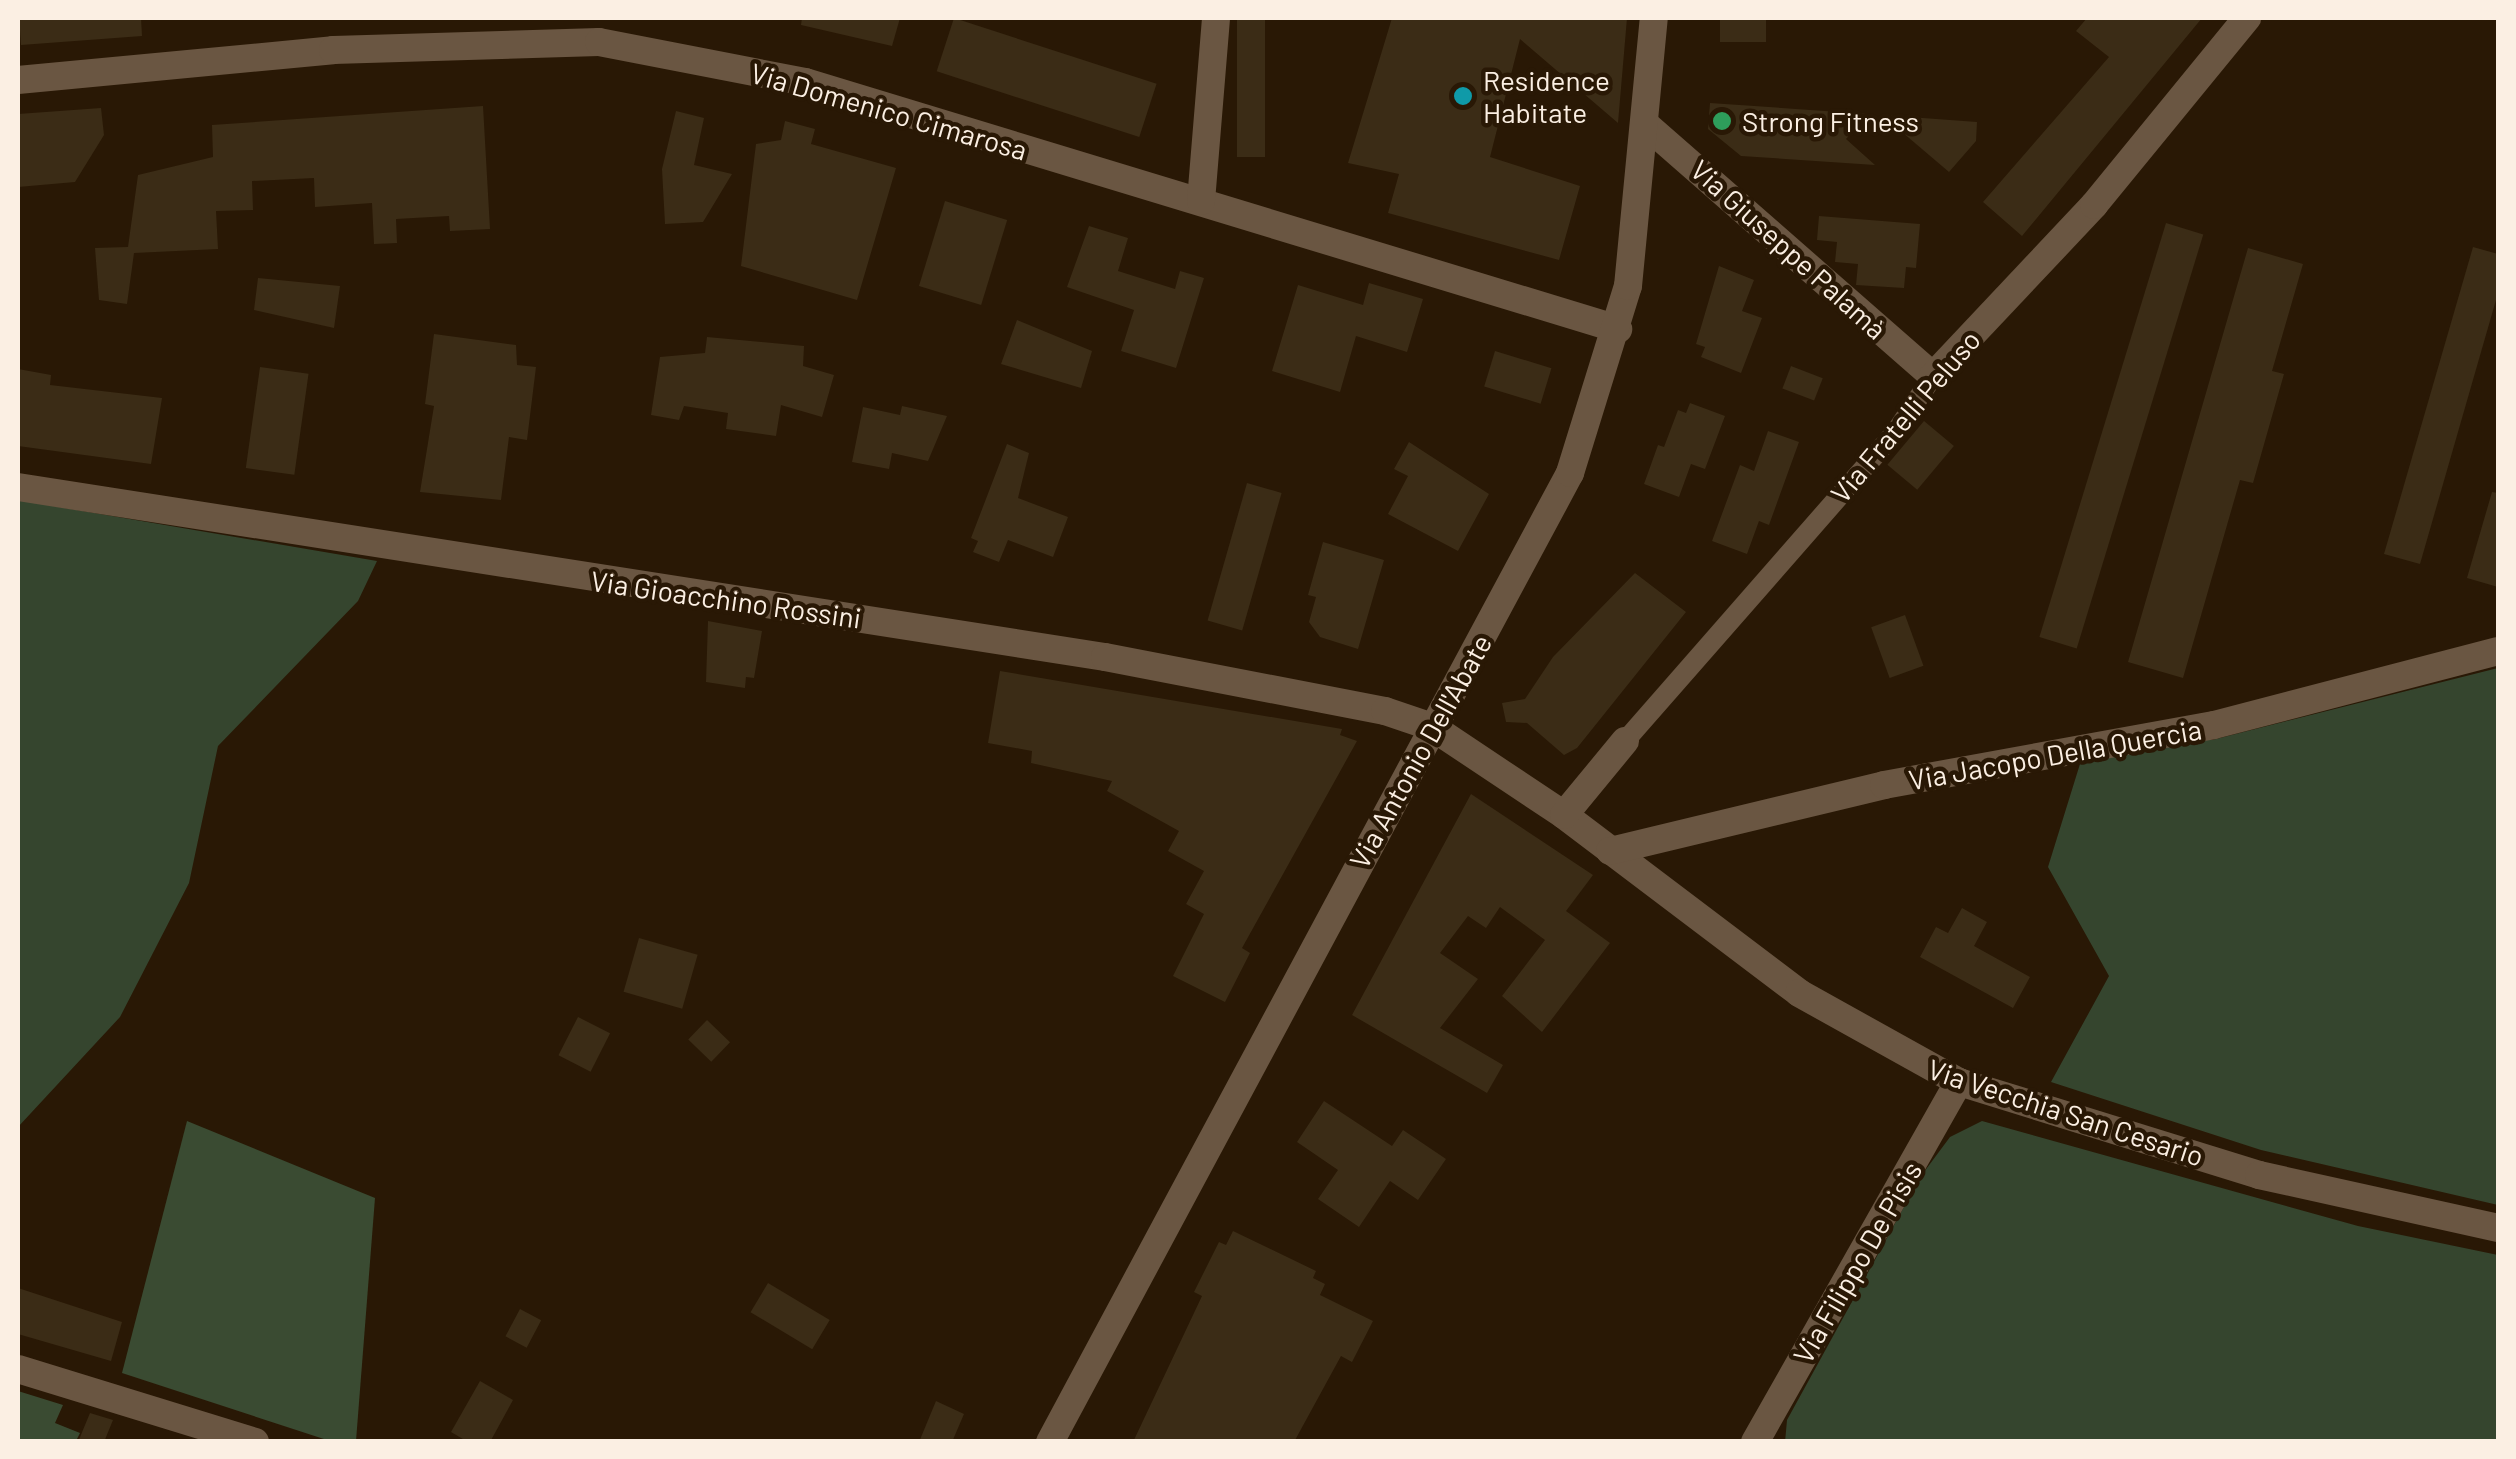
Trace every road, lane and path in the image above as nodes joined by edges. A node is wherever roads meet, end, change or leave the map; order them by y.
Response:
1 (1216, 18) edge
2 (1654, 18) edge
3 (2247, 18) edge
4 (18, 80) edge
5 (1645, 124) junction
6 (1201, 201) junction
7 (1618, 329) junction
8 (1932, 376) junction
9 (18, 486) edge
10 (2498, 652) edge
11 (1432, 727) junction
12 (1626, 742) joint
13 (1564, 816) junction
14 (1610, 850) junction
15 (1959, 1082) junction
16 (2498, 1228) edge
17 (18, 1369) edge
18 (1050, 1441) edge
19 (256, 1442) edge
20 (1755, 1442) edge

1 - 6 street
2 - 5 street, Via Antonio Dell'Abate
3 - 8 street, Via Fratelli Peluso
4 - 6 street, Via Domenico Cimarosa
5 - 7 street, Via Antonio Dell'Abate
5 - 8 street, Via Giuseppe Palamà
6 - 7 street, Via Domenico Cimarosa
7 - 11 street, Via Antonio Dell'Abate
8 - 12 street, Via Fratelli Peluso
9 - 11 street, Via Gioacchino Rossini
10 - 14 street, Via Jacopo Della Quercia
11 - 13 street, Via Vecchia San Cesario
11 - 18 street, Via Antonio Dell'Abate
12 - 13 street, Via Fratelli Peluso
13 - 14 street, Via Vecchia San Cesario
14 - 15 street, Via Vecchia San Cesario
15 - 16 street, Via Vecchia San Cesario
15 - 20 street, Via Filippo De Pisis
17 - 19 street

